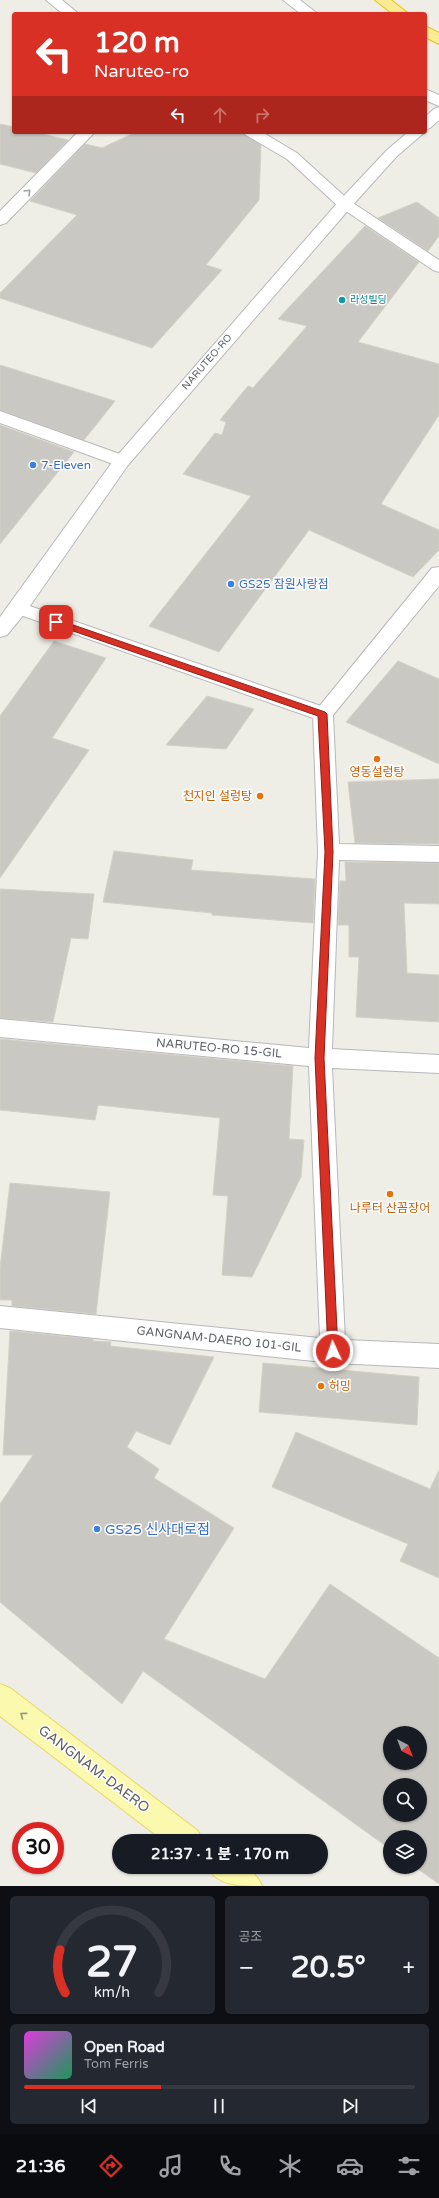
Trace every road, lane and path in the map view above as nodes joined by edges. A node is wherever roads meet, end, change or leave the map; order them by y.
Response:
1 (53, 0) edge
2 (290, 0) edge
3 (382, 0) edge
4 (69, 12) edge
5 (308, 12) edge
6 (399, 12) edge
7 (427, 31) edge
8 (439, 40) edge
9 (427, 94) edge
10 (439, 102) edge
11 (439, 112) edge
12 (427, 123) edge
13 (85, 134) edge
14 (254, 134) edge
15 (414, 134) edge
16 (345, 204) junction
17 (0, 220) edge
18 (439, 268) edge
19 (0, 417) edge
20 (122, 461) junction
21 (439, 573) edge
22 (18, 608) junction
23 (0, 630) edge
24 (322, 714) junction
25 (329, 852) junction
26 (439, 854) edge
27 (0, 1028) edge
28 (320, 1058) junction
29 (439, 1064) edge
30 (0, 1317) edge
31 (333, 1351) junction
32 (439, 1356) edge
33 (0, 1698) edge
34 (179, 1834) edge
35 (231, 1874) edge
36 (247, 1886) edge

1 - 4 street
2 - 5 street
3 - 6 highway
7 - 8 highway
9 - 10 street
11 - 12 street
17 -> 13 street
14 - 16 street
15 - 16 street, NARUTEO-RO
16 - 18 lane
16 - 20 street, NARUTEO-RO
19 - 20 street
20 - 22 street, NARUTEO-RO
21 - 24 street
22 - 23 street, NARUTEO-RO
22 - 24 lane
24 - 25 street
25 - 26 street
25 - 28 street
27 - 28 street, NARUTEO-RO 15-GIL
28 - 29 street, NARUTEO-RO 15-GIL
28 - 31 street
30 - 31 street, GANGNAM-DAERO 101-GIL
31 - 32 street, GANGNAM-DAERO 101-GIL
34 -> 33 main road, GANGNAM-DAERO
35 - 36 main road

